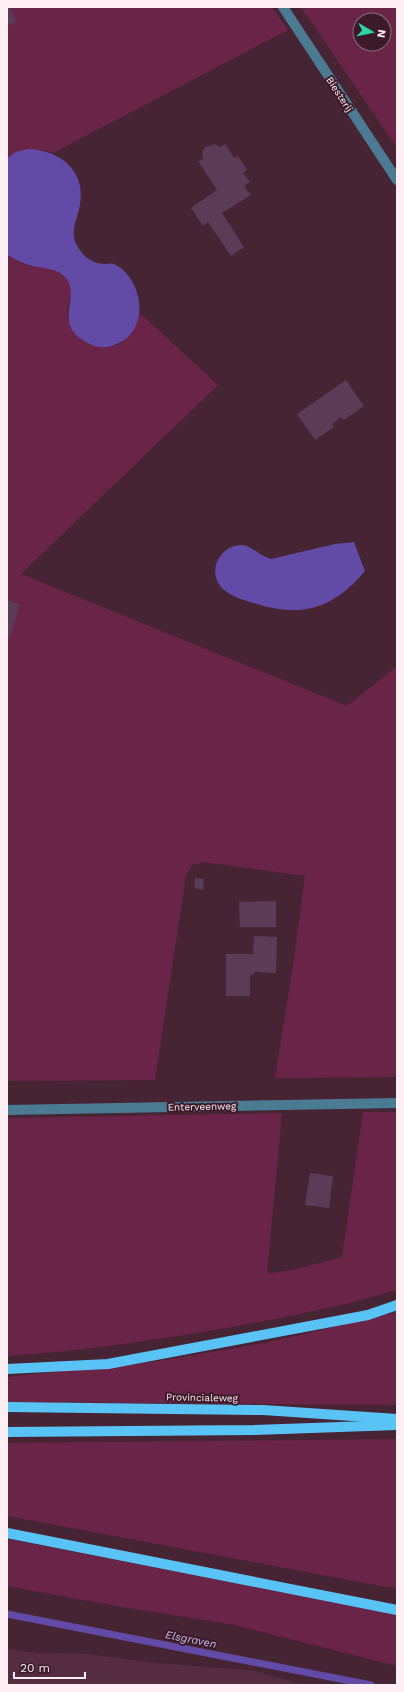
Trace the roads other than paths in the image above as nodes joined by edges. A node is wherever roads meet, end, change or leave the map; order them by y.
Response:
1 (283, 7) edge
2 (397, 180) edge
3 (397, 1103) edge
4 (7, 1110) edge
5 (397, 1305) edge
6 (7, 1369) edge
7 (7, 1407) edge
8 (397, 1419) edge
9 (397, 1425) edge
10 (7, 1432) edge
11 (7, 1533) edge
12 (397, 1610) edge

1 - 2 street, Biesterij
3 - 4 street, Enterveenweg
5 - 6 main road
7 - 8 main road, Provincialeweg
9 - 10 main road
11 - 12 main road

